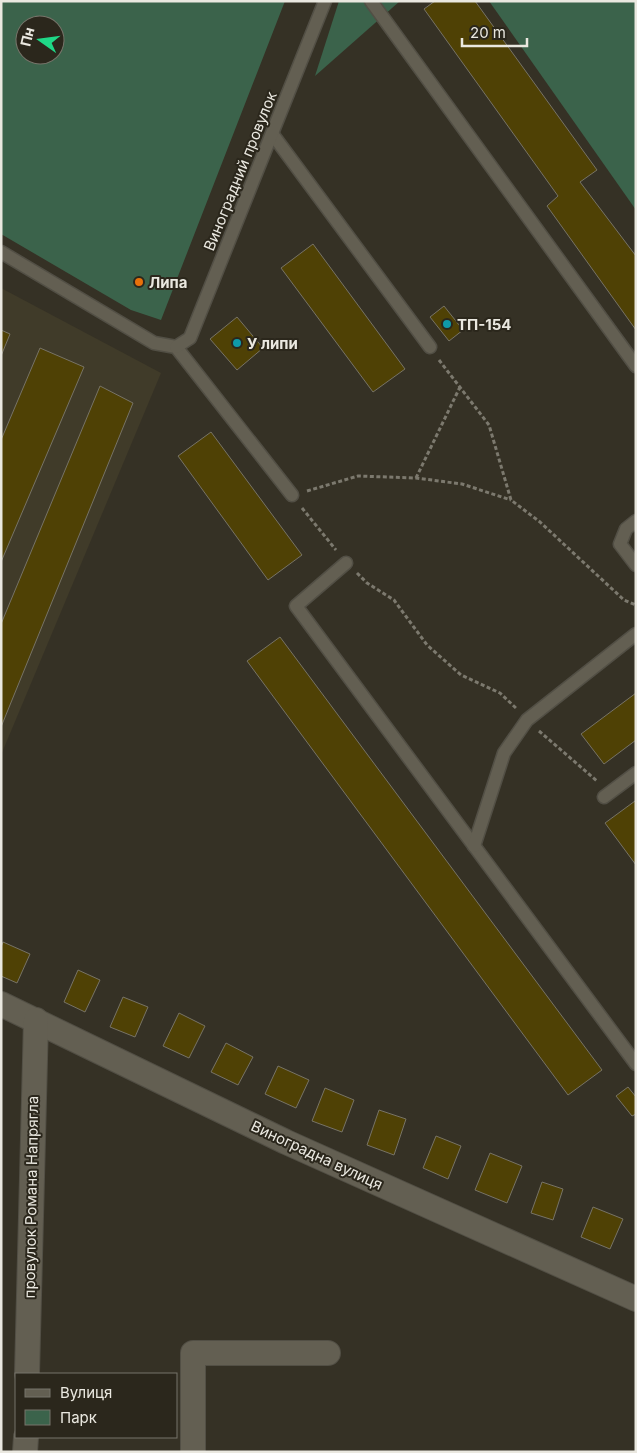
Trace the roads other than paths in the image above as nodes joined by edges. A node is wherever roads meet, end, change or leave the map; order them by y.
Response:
1 (325, 1) edge
2 (371, 1) edge
3 (273, 134) junction
4 (1, 252) edge
5 (176, 347) junction
6 (430, 347) road end
7 (636, 366) edge
8 (292, 495) road end
9 (636, 521) edge
10 (346, 563) road end
11 (636, 565) edge
12 (636, 634) edge
13 (636, 773) edge
14 (607, 794) road end
15 (474, 846) junction
16 (1, 1004) edge
17 (36, 1020) junction
18 (636, 1064) edge
19 (636, 1299) edge
20 (328, 1353) dead end
21 (27, 1373) edge
22 (26, 1438) edge
23 (25, 1452) edge
24 (193, 1452) edge

1 - 3 lane, Виноградний провулок
2 - 7 lane
3 - 5 lane, Виноградний провулок
3 - 6 lane
4 - 5 lane
5 - 8 lane
9 - 11 lane
10 - 15 lane
12 - 15 lane
13 - 14 lane
15 - 18 lane
16 - 17 street, Виноградна вулиця
17 - 19 street, Виноградна вулиця
17 - 21 street, провулок Романа Напрягла
20 - 24 street
22 - 23 street

